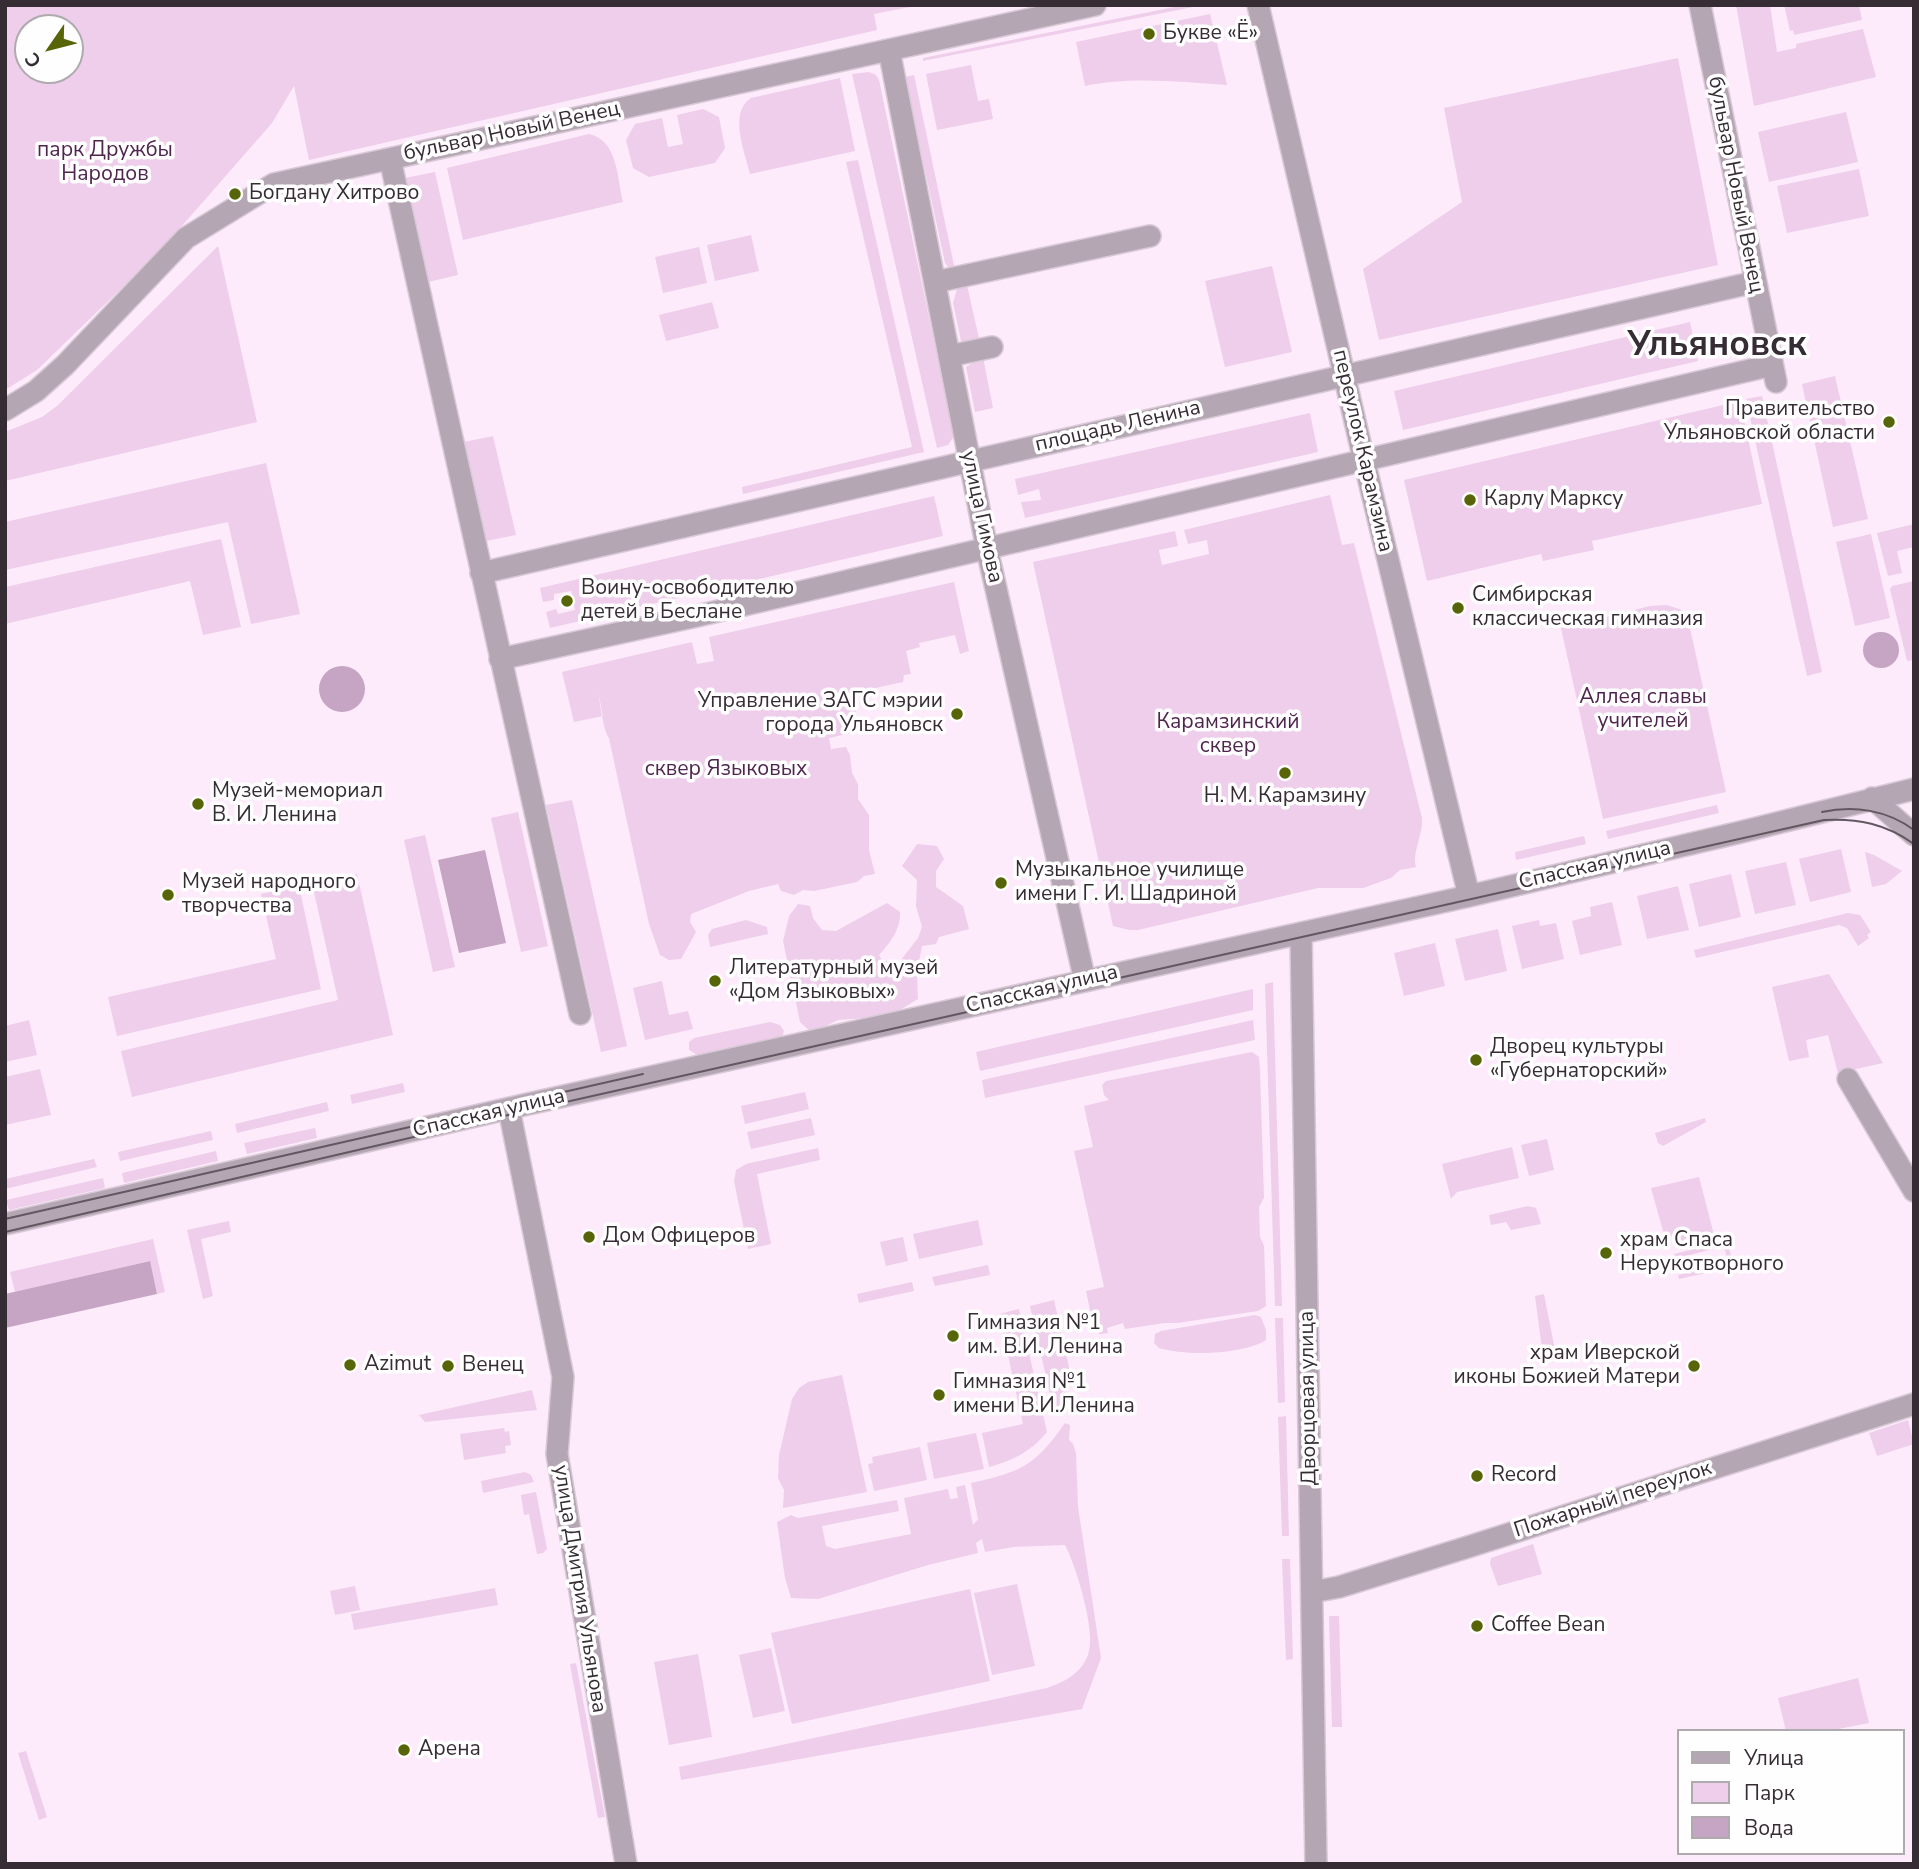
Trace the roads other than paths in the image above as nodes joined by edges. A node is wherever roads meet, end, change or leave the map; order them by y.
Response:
1 (1095, 5) edge
2 (1258, 5) edge
3 (1700, 5) edge
4 (889, 50) junction
5 (390, 159) junction
6 (1150, 236) dead end
7 (935, 282) junction
8 (1755, 282) junction
9 (992, 347) dead end
10 (949, 356) junction
11 (1344, 376) junction
12 (5, 410) edge
13 (1364, 460) junction
14 (969, 461) junction
15 (987, 549) junction
16 (481, 573) junction
17 (500, 659) junction
18 (1914, 789) edge
19 (1872, 798) junction
20 (1914, 835) edge
21 (1469, 895) junction
22 (1301, 933) junction
23 (1085, 981) junction
24 (580, 1014) dead end
25 (1848, 1079) dead end
26 (509, 1109) junction
27 (1914, 1191) edge
28 (5, 1224) edge
29 (1914, 1404) edge
30 (1312, 1592) junction
31 (626, 1864) edge
32 (1316, 1864) edge

1 - 4 street, бульвар Новый Венец
2 - 11 street, переулок Карамзина
3 - 8 street, бульвар Новый Венец
4 - 5 street, бульвар Новый Венец
4 - 7 street, улица Гимова
5 - 12 street, бульвар Новый Венец
5 - 16 street
6 - 7 street
7 - 10 street, улица Гимова
8 - 11 street, площадь Ленина
8 - 13 street, бульвар Новый Венец
9 - 10 street
10 - 14 street, улица Гимова
11 - 13 street, переулок Карамзина
11 - 14 street, площадь Ленина
13 - 15 street
13 - 21 street, переулок Карамзина
14 - 15 street, улица Гимова
14 - 16 street, площадь Ленина
15 - 17 street
15 - 23 street, улица Гимова
16 - 17 street
17 - 24 street
18 - 19 street, Спасская улица
19 - 20 street
19 - 21 street, Спасская улица
21 - 22 street, Спасская улица
22 - 23 street, Спасская улица
22 - 30 street, Дворцовая улица
23 - 26 street, Спасская улица
25 - 27 street
26 - 28 street, Спасская улица
26 - 31 street, улица Дмитрия Ульянова
29 - 30 street, Пожарный переулок
30 - 32 street, Дворцовая улица

